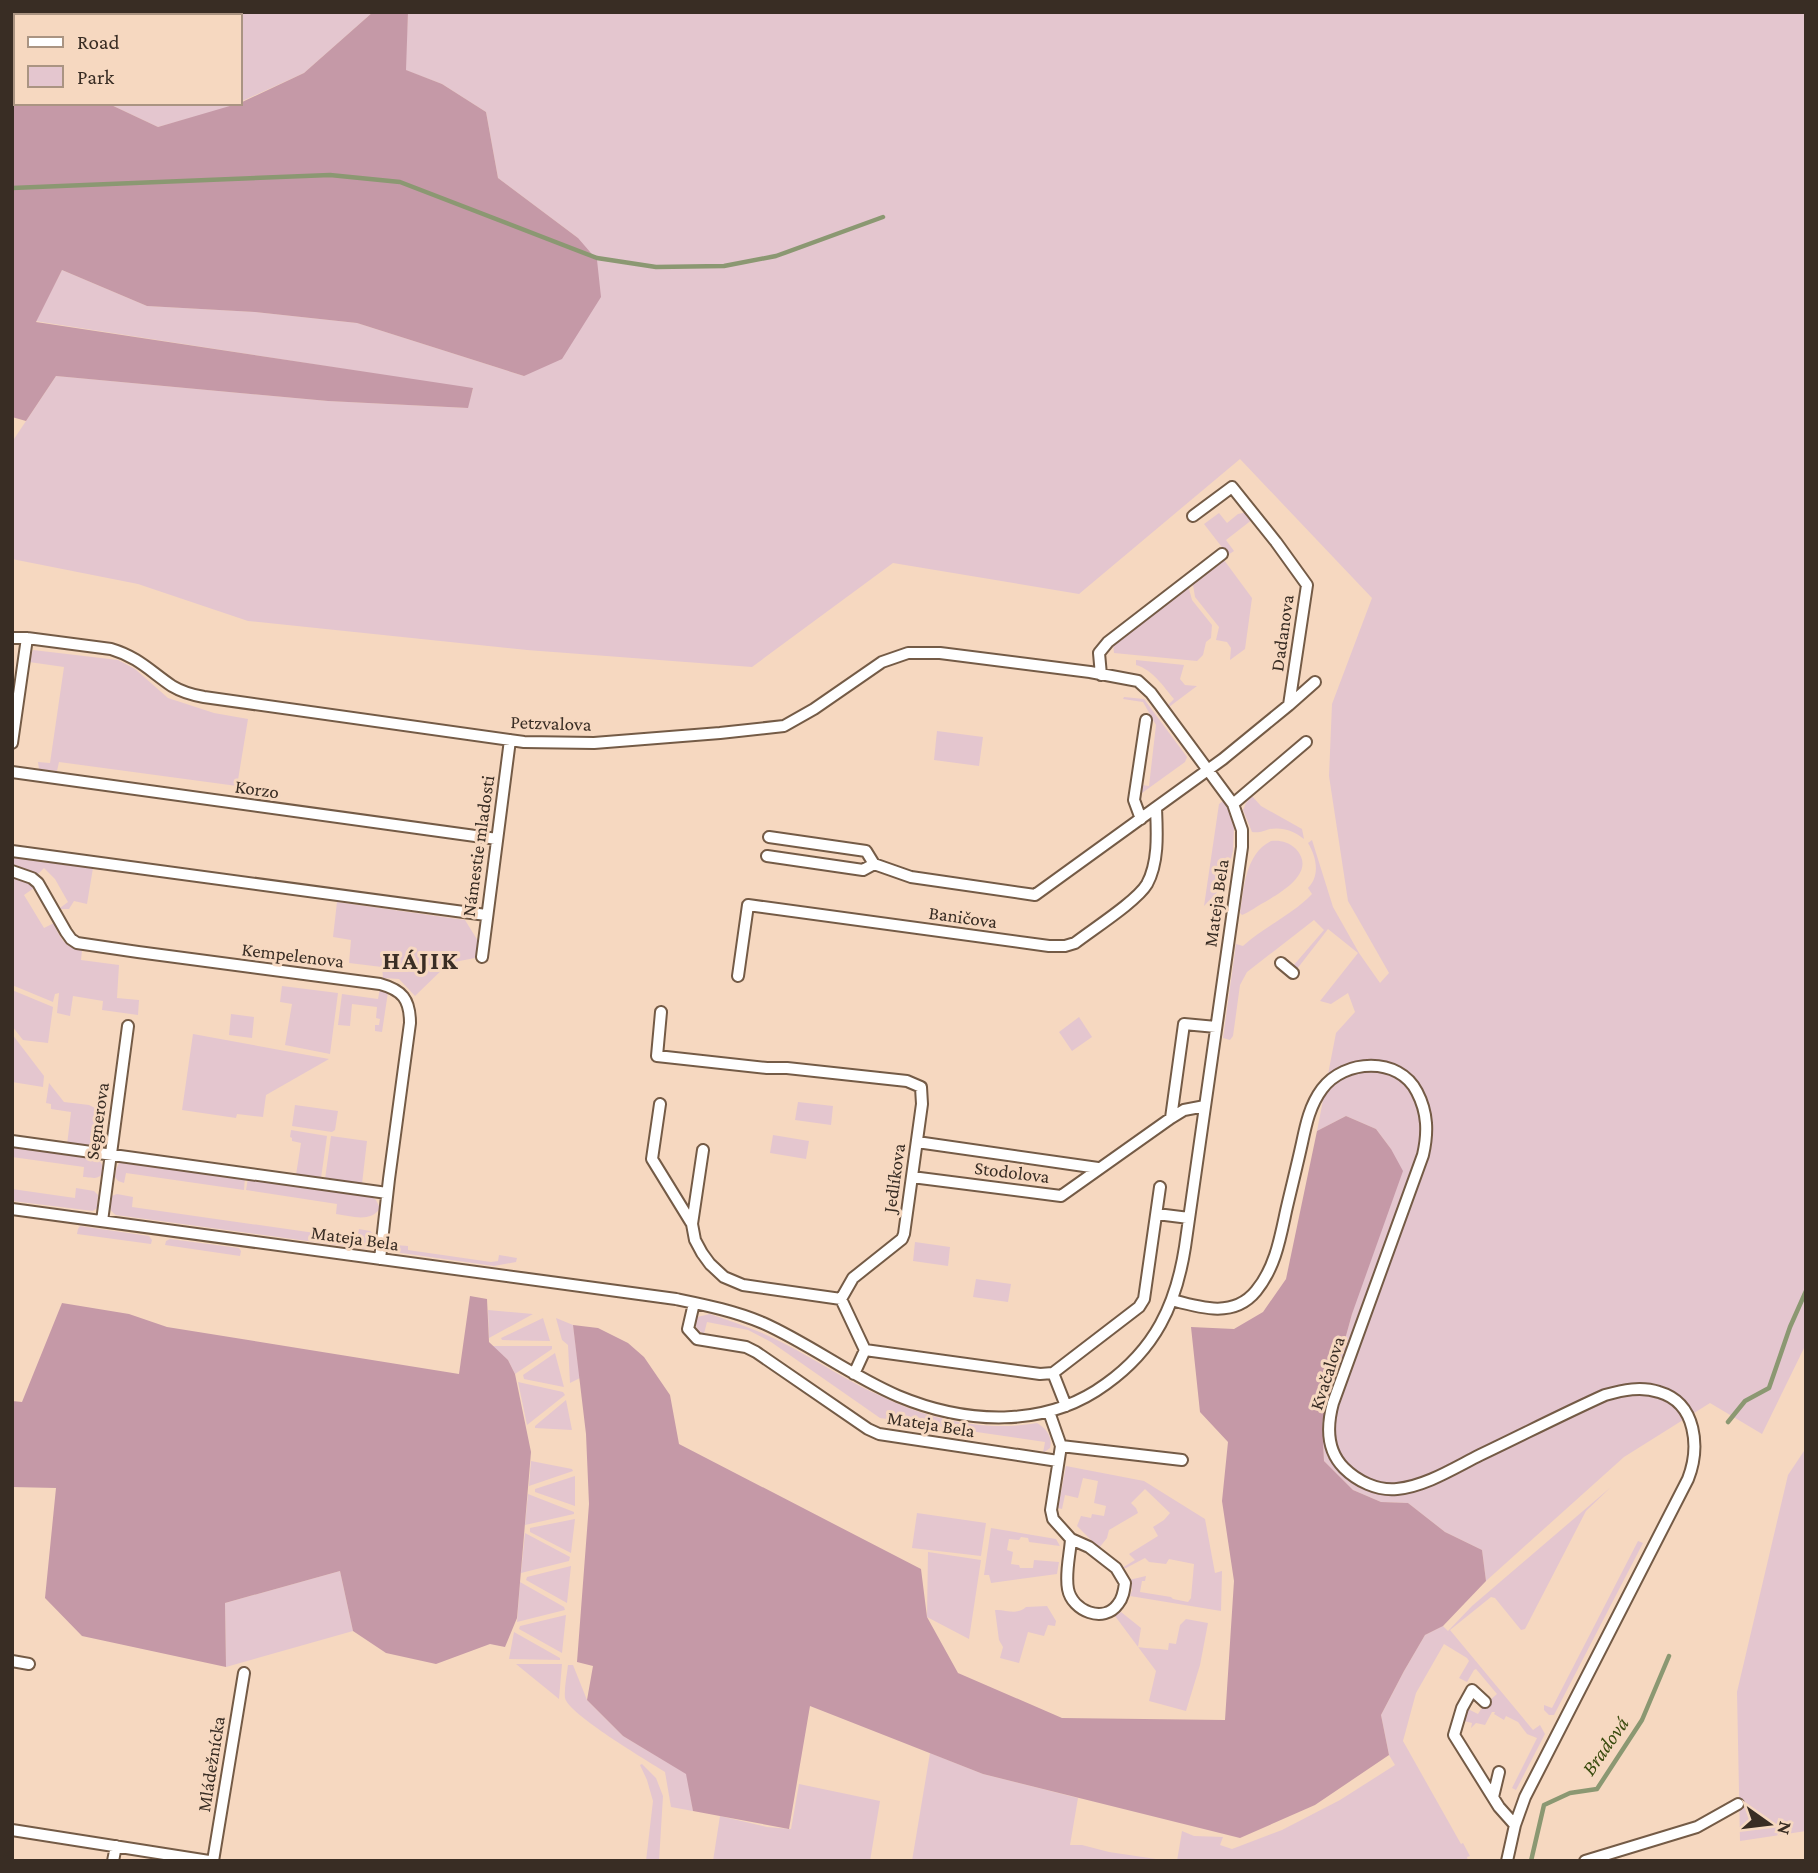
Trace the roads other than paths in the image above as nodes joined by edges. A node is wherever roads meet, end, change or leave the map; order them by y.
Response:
1 (1193, 516) dead end
2 (1222, 554) dead end
3 (12, 638) edge
4 (27, 638) junction
5 (1083, 671) joint
6 (1101, 674) junction
7 (1315, 682) dead end
8 (1289, 705) junction
9 (1146, 720) dead end
10 (510, 740) junction
11 (1306, 742) dead end
12 (12, 743) edge
13 (1208, 769) junction
14 (12, 772) edge
15 (1233, 804) junction
16 (1156, 808) junction
17 (1141, 819) junction
18 (769, 837) dead end
19 (497, 839) junction
20 (12, 851) edge
21 (767, 856) dead end
22 (874, 864) junction
23 (12, 871) edge
24 (486, 915) junction
25 (482, 957) dead end
26 (1281, 963) dead end
27 (1293, 973) dead end
28 (738, 976) dead end
29 (661, 1012) dead end
30 (128, 1026) dead end
31 (1216, 1027) junction
32 (660, 1104) dead end
33 (1205, 1105) junction
34 (1171, 1118) junction
35 (12, 1141) edge
36 (917, 1142) junction
37 (703, 1150) dead end
38 (111, 1155) junction
39 (1098, 1168) junction
40 (912, 1177) junction
41 (1160, 1187) dead end
42 (387, 1193) junction
43 (12, 1209) edge
44 (1157, 1214) junction
45 (1189, 1218) junction
46 (102, 1221) junction
47 (692, 1224) junction
48 (380, 1259) junction
49 (841, 1299) junction
50 (1172, 1300) junction
51 (694, 1303) junction
52 (865, 1350) junction
53 (1053, 1373) junction
54 (854, 1374) junction
55 (1066, 1406) junction
56 (1049, 1412) junction
57 (1061, 1446) junction
58 (1182, 1460) dead end
59 (1058, 1461) junction
60 (1072, 1539) junction
61 (12, 1661) edge
62 (29, 1664) dead end
63 (244, 1674) dead end
64 (1485, 1702) dead end
65 (1499, 1772) dead end
66 (1493, 1797) junction
67 (1738, 1804) dead end
68 (1515, 1825) junction
69 (12, 1830) edge
70 (116, 1846) junction
71 (113, 1861) edge
72 (211, 1861) edge
73 (1507, 1861) edge
74 (1585, 1861) edge

1 - 8 street, Dadanova
2 - 6 street
3 - 4 street, Petzvalova
4 - 10 street, Petzvalova
4 - 12 street
5 - 6 street, Mateja Bela
5 - 10 street, Petzvalova
6 - 13 street, Mateja Bela
7 - 8 street
8 - 13 street
9 - 17 street
10 - 19 street, Námestie mladosti
11 - 15 street
13 - 15 street, Mateja Bela
13 - 16 street, Baničova
14 - 19 street, Korzo
15 - 31 street, Mateja Bela
16 - 17 street, Baničova
16 - 28 street, Baničova
17 - 22 street, Baničova
18 - 22 street, Baničova
19 - 24 street, Námestie mladosti
20 - 24 street
21 - 22 street, Baničova
23 - 42 street, Kempelenova
24 - 25 street, Námestie mladosti
26 - 27 street
29 - 36 street, Jedlíkova
30 - 38 street, Segnerova
31 - 33 street, Mateja Bela
31 - 34 street
32 - 47 street
33 - 34 street, Stodolova
33 - 45 street, Mateja Bela
34 - 39 street, Stodolova
35 - 38 street
36 - 39 street, Stodolova
36 - 40 street, Jedlíkova
37 - 47 street
38 - 42 street
38 - 46 street, Segnerova
39 - 40 street, Stodolova
40 - 49 street, Jedlíkova
41 - 44 street
42 - 48 street, Kempelenova
43 - 46 street, Mateja Bela
44 - 45 street
44 - 53 street
45 - 50 street, Mateja Bela
46 - 48 street, Mateja Bela
47 - 49 street
48 - 51 street, Mateja Bela
49 - 52 street
50 - 55 street, Mateja Bela
50 - 68 street, Kvačalova
51 - 54 street, Mateja Bela
51 - 59 street, Mateja Bela
52 - 53 street
52 - 54 street
53 - 55 street
54 - 56 street, Mateja Bela
55 - 56 street, Mateja Bela
56 - 57 street
57 - 58 street
57 - 59 street
59 - 60 street
60 - 60 street
61 - 62 street
63 - 72 street, Mládežnícka
64 - 66 street
65 - 66 street
66 - 68 street
67 - 74 street
68 - 73 street, Kvačalova
69 - 70 street
70 - 71 street
70 - 72 street

